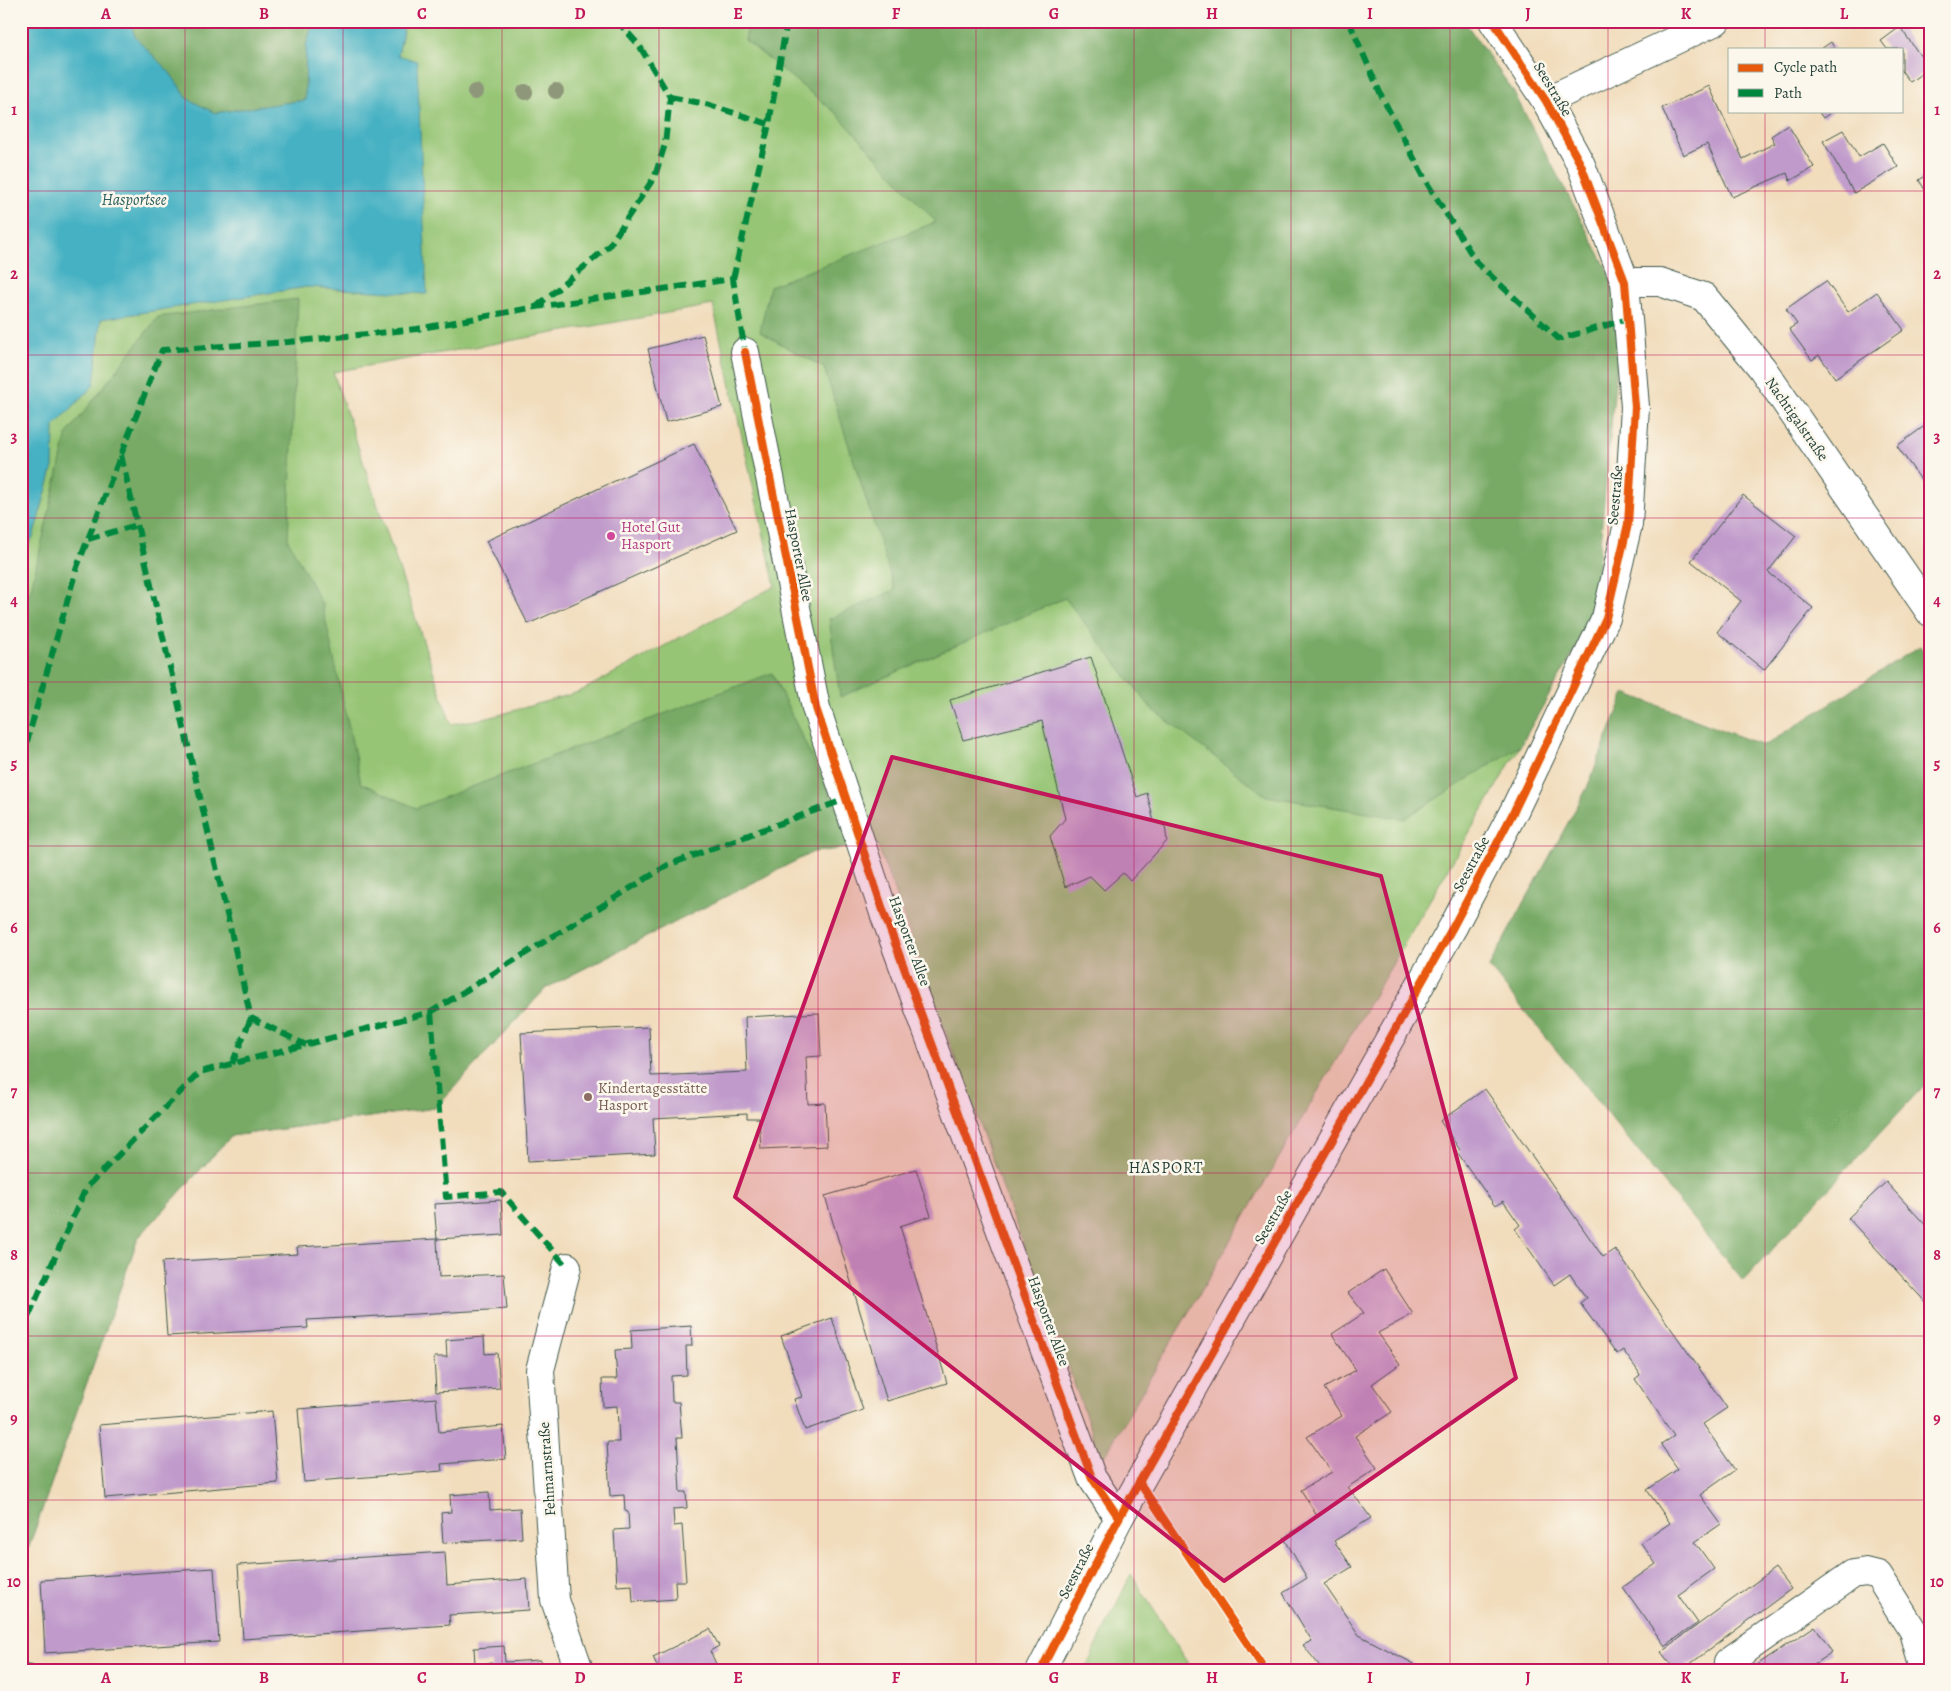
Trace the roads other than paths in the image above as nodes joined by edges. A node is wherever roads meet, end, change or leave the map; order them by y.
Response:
1 (1493, 21) edge
2 (1716, 21) edge
3 (1546, 100) junction
4 (1625, 282) junction
5 (745, 352) dead end
6 (1930, 612) edge
7 (567, 1267) dead end
8 (1119, 1518) junction
9 (1728, 1662) dead end
10 (579, 1670) edge
11 (1041, 1670) edge
12 (1923, 1670) edge

1 - 3 street, Seestraße
2 - 3 street
3 - 4 street, Seestraße
4 - 6 street, Nachtigalstraße
4 - 8 street, Seestraße
5 - 8 street, Hasporter Allee
7 - 10 street, Fehmarnstraße
8 - 11 street, Seestraße
9 - 12 street

